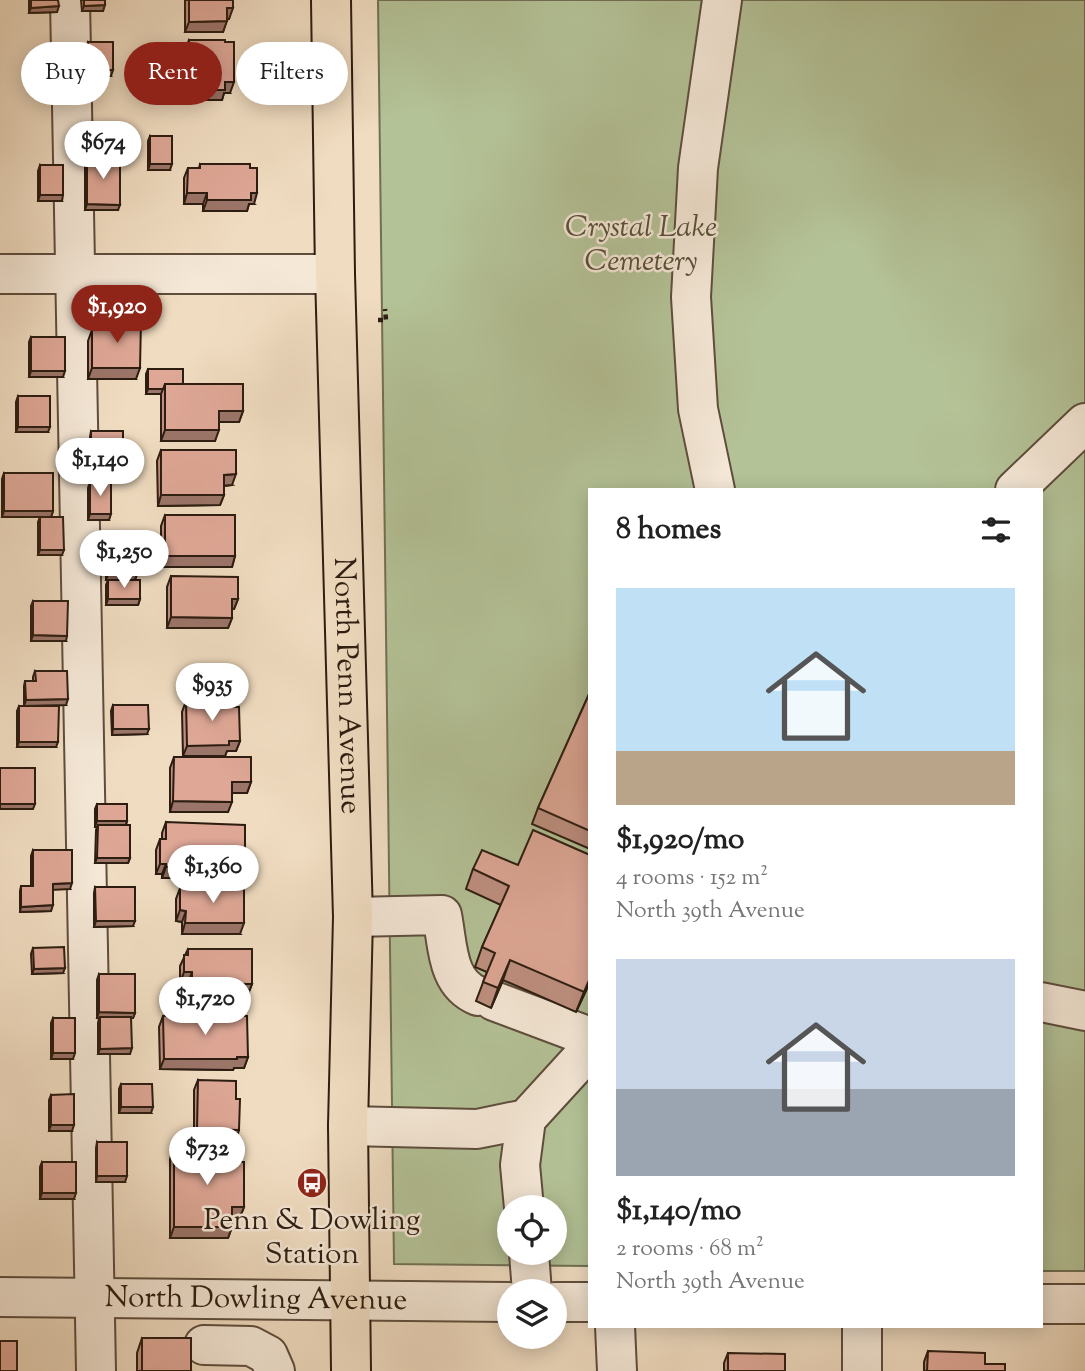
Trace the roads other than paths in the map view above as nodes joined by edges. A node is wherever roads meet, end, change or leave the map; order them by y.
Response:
1 (70, 0) edge
2 (331, 0) edge
3 (722, 0) edge
4 (0, 274) edge
5 (74, 274) junction
6 (335, 274) junction
7 (1085, 423) edge
8 (715, 488) edge
9 (1017, 488) edge
10 (353, 917) junction
11 (1043, 1002) edge
12 (1085, 1011) edge
13 (588, 1036) edge
14 (588, 1051) edge
15 (526, 1119) junction
16 (348, 1126) junction
17 (523, 1195) edge
18 (0, 1297) edge
19 (95, 1297) junction
20 (205, 1300) junction
21 (352, 1301) junction
22 (497, 1302) edge
23 (567, 1302) edge
24 (588, 1302) edge
25 (1043, 1304) edge
26 (1085, 1304) edge
27 (615, 1328) edge
28 (862, 1328) edge
29 (203, 1358) edge
30 (96, 1371) edge
31 (275, 1371) edge
32 (351, 1371) edge
33 (617, 1371) edge
34 (862, 1371) edge

1 - 5 street
2 - 6 main road, North Penn Avenue
3 - 8 street
4 - 5 street
5 - 6 street
5 - 19 street
6 - 10 main road, North Penn Avenue
7 - 9 street
10 - 13 street
10 - 16 main road, North Penn Avenue
11 - 12 street
14 - 15 street
15 - 16 street
15 - 17 street
16 - 21 main road, North Penn Avenue
18 - 19 street, North Dowling Avenue
19 - 20 street, North Dowling Avenue
19 - 30 street
20 - 21 street, North Dowling Avenue
20 - 29 street
21 - 22 street, North Dowling Avenue
21 - 32 main road, North Penn Avenue
23 - 24 street
25 - 26 street
27 - 33 street
28 - 34 street
29 - 31 street

